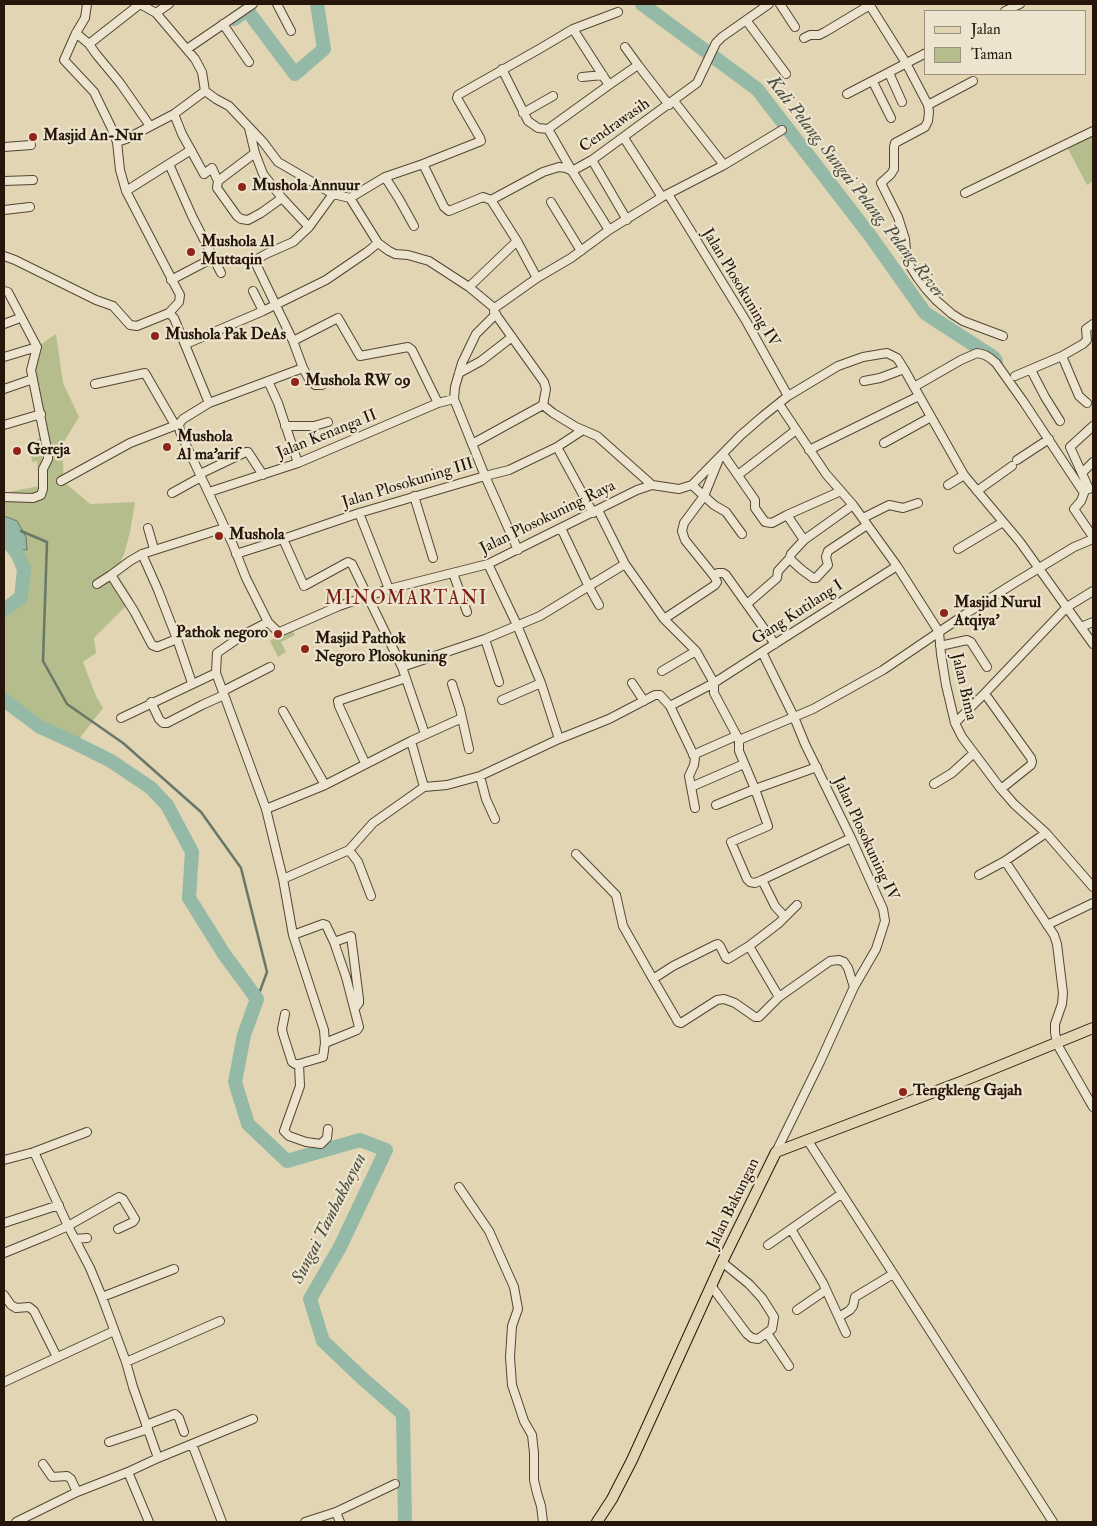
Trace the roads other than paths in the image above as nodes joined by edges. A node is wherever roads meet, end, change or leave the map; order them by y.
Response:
1 (87, 4) edge
2 (140, 4) edge
3 (169, 4) edge
4 (253, 4) edge
5 (277, 4) edge
6 (769, 4) edge
7 (780, 4) edge
8 (869, 4) edge
9 (1020, 4) edge
10 (241, 7) edge
11 (1009, 8) edge
12 (156, 12) junction
13 (618, 12) dead end
14 (746, 20) junction
15 (223, 24) junction
16 (794, 27) dead end
17 (573, 29) junction
18 (291, 31) dead end
19 (76, 33) junction
20 (804, 38) dead end
21 (88, 44) junction
22 (625, 47) dead end
23 (186, 49) junction
24 (924, 53) edge
25 (249, 62) dead end
26 (906, 62) junction
27 (638, 65) junction
28 (502, 69) junction
29 (889, 73) junction
30 (786, 74) dead end
31 (603, 75) junction
32 (582, 77) dead end
33 (973, 81) dead end
34 (872, 82) junction
35 (609, 85) junction
36 (205, 91) junction
37 (847, 94) dead end
38 (553, 96) dead end
39 (902, 102) dead end
40 (672, 103) junction
41 (928, 105) junction
42 (523, 113) junction
43 (174, 114) junction
44 (891, 118) dead end
45 (150, 126) junction
46 (249, 128) junction
47 (548, 129) junction
48 (782, 130) dead end
49 (1093, 131) edge
50 (624, 138) junction
51 (117, 142) junction
52 (31, 145) dead end
53 (4, 146) edge
54 (191, 150) junction
55 (255, 152) junction
56 (592, 160) junction
57 (169, 164) junction
58 (423, 164) junction
59 (724, 165) junction
60 (572, 171) junction
61 (385, 177) junction
62 (32, 180) dead end
63 (4, 181) edge
64 (218, 182) junction
65 (126, 191) junction
66 (333, 194) junction
67 (965, 194) dead end
68 (665, 196) junction
69 (282, 198) junction
70 (350, 198) junction
71 (491, 200) junction
72 (551, 202) dead end
73 (4, 207) edge
74 (30, 207) dead end
75 (627, 220) junction
76 (414, 226) dead end
77 (309, 227) junction
78 (609, 230) junction
79 (517, 241) junction
80 (378, 243) junction
81 (581, 251) junction
82 (4, 257) edge
83 (213, 258) junction
84 (221, 273) dead end
85 (537, 278) junction
86 (171, 280) junction
87 (469, 287) junction
88 (4, 291) edge
89 (253, 291) dead end
90 (276, 304) junction
91 (491, 306) junction
92 (263, 311) junction
93 (169, 313) junction
94 (496, 314) junction
95 (20, 318) junction
96 (4, 324) edge
97 (1093, 324) edge
98 (1003, 336) dead end
99 (512, 338) junction
100 (293, 341) junction
101 (186, 344) junction
102 (36, 347) junction
103 (4, 357) edge
104 (1060, 357) junction
105 (303, 368) junction
106 (904, 369) junction
107 (1031, 370) junction
108 (459, 373) junction
109 (1015, 376) dead end
110 (33, 379) junction
111 (268, 381) junction
112 (864, 381) dead end
113 (95, 384) dead end
114 (322, 385) dead end
115 (914, 387) junction
116 (4, 390) edge
117 (788, 396) junction
118 (920, 396) junction
119 (454, 399) junction
120 (209, 402) junction
121 (438, 403) junction
122 (779, 404) junction
123 (1087, 404) dead end
124 (543, 405) junction
125 (41, 414) junction
126 (932, 417) junction
127 (1060, 421) dead end
128 (328, 422) dead end
129 (4, 425) edge
130 (177, 425) junction
131 (285, 426) junction
132 (1093, 426) edge
133 (583, 430) junction
134 (796, 430) junction
135 (1048, 439) junction
136 (884, 443) dead end
137 (472, 444) junction
138 (557, 447) junction
139 (809, 450) junction
140 (722, 455) junction
141 (1093, 462) edge
142 (298, 464) junction
143 (1082, 473) junction
144 (263, 475) junction
145 (738, 475) junction
146 (964, 475) junction
147 (200, 476) junction
148 (485, 476) junction
149 (61, 481) dead end
150 (652, 484) junction
151 (692, 485) junction
152 (948, 485) dead end
153 (1089, 489) edge
154 (841, 491) junction
155 (976, 491) junction
156 (209, 492) junction
157 (172, 493) dead end
158 (703, 494) junction
159 (414, 496) junction
160 (4, 497) edge
161 (918, 503) dead end
162 (853, 505) junction
163 (596, 511) junction
164 (359, 513) junction
165 (786, 515) junction
166 (865, 521) junction
167 (1003, 522) junction
168 (148, 528) dead end
169 (224, 528) junction
170 (561, 528) junction
171 (742, 534) dead end
172 (1093, 538) edge
173 (283, 539) junction
174 (804, 540) junction
175 (154, 549) junction
176 (958, 549) dead end
177 (518, 550) junction
178 (142, 554) junction
179 (236, 554) junction
180 (433, 558) dead end
181 (790, 558) junction
182 (488, 564) junction
183 (625, 564) junction
184 (897, 566) junction
185 (1039, 568) junction
186 (453, 572) junction
187 (111, 575) junction
188 (714, 576) junction
189 (97, 584) dead end
190 (589, 587) junction
191 (389, 589) junction
192 (1093, 591) edge
193 (368, 597) junction
194 (747, 604) junction
195 (599, 605) dead end
196 (1067, 607) junction
197 (467, 612) dead end
198 (664, 619) junction
199 (268, 622) junction
200 (1093, 622) edge
201 (517, 625) junction
202 (1081, 627) junction
203 (939, 632) junction
204 (485, 638) junction
205 (177, 639) junction
206 (775, 644) junction
207 (1093, 644) edge
208 (940, 646) junction
209 (696, 651) junction
210 (762, 652) junction
211 (270, 667) dead end
212 (402, 667) junction
213 (987, 667) dead end
214 (662, 671) dead end
215 (216, 673) junction
216 (406, 678) junction
217 (499, 682) dead end
218 (541, 682) junction
219 (714, 682) junction
220 (192, 683) junction
221 (632, 683) dead end
222 (452, 684) dead end
223 (224, 693) junction
224 (988, 698) dead end
225 (502, 700) dead end
226 (644, 701) junction
227 (151, 702) junction
228 (670, 706) junction
229 (283, 711) dead end
230 (794, 717) junction
231 (121, 718) dead end
232 (462, 718) junction
233 (955, 722) junction
234 (425, 734) junction
235 (559, 738) junction
236 (738, 738) junction
237 (411, 741) junction
238 (469, 749) dead end
239 (974, 753) junction
240 (693, 755) junction
241 (366, 763) junction
242 (744, 764) junction
243 (817, 767) junction
244 (480, 776) junction
245 (934, 784) dead end
246 (325, 785) junction
247 (424, 787) junction
248 (690, 787) junction
249 (755, 789) junction
250 (1001, 789) junction
251 (716, 805) dead end
252 (695, 808) dead end
253 (266, 809) junction
254 (495, 819) dead end
255 (1046, 833) junction
256 (851, 838) junction
257 (349, 850) junction
258 (576, 854) dead end
259 (1005, 861) junction
260 (979, 874) dead end
261 (283, 879) junction
262 (762, 880) junction
263 (1093, 887) edge
264 (371, 896) dead end
265 (1093, 903) edge
266 (797, 905) dead end
267 (784, 916) junction
268 (1047, 925) junction
269 (293, 935) junction
270 (334, 942) junction
271 (749, 946) junction
272 (653, 979) junction
273 (854, 987) junction
274 (779, 997) junction
275 (355, 1008) junction
276 (285, 1014) dead end
277 (1093, 1028) edge
278 (325, 1043) junction
279 (1057, 1044) junction
280 (299, 1064) junction
281 (1093, 1106) edge
282 (328, 1129) dead end
283 (86, 1132) dead end
284 (785, 1134) junction
285 (808, 1141) junction
286 (796, 1145) junction
287 (34, 1152) junction
288 (776, 1152) junction
289 (4, 1160) edge
290 (459, 1187) dead end
291 (842, 1194) junction
292 (59, 1205) junction
293 (4, 1224) edge
294 (68, 1226) junction
295 (118, 1229) dead end
296 (791, 1229) junction
297 (87, 1238) dead end
298 (75, 1239) junction
299 (768, 1245) dead end
300 (4, 1253) edge
301 (722, 1262) junction
302 (174, 1269) dead end
303 (893, 1274) junction
304 (712, 1287) junction
305 (826, 1290) junction
306 (4, 1294) edge
307 (102, 1297) junction
308 (797, 1310) dead end
309 (839, 1317) junction
310 (220, 1321) dead end
311 (114, 1331) junction
312 (767, 1333) junction
313 (846, 1333) dead end
314 (57, 1357) junction
315 (126, 1362) junction
316 (788, 1366) dead end
317 (4, 1382) edge
318 (253, 1419) dead end
319 (147, 1427) junction
320 (184, 1432) dead end
321 (109, 1442) dead end
322 (192, 1444) junction
323 (158, 1458) junction
324 (43, 1464) dead end
325 (128, 1472) junction
326 (395, 1484) dead end
327 (77, 1492) junction
328 (336, 1512) junction
329 (16, 1522) edge
330 (149, 1522) edge
331 (222, 1522) edge
332 (305, 1522) edge
333 (340, 1522) edge
334 (543, 1522) edge
335 (597, 1522) edge
336 (1053, 1522) edge

1 - 19 street
2 - 12 street
2 - 21 street
3 - 12 street
4 - 10 street
5 - 18 street
6 - 14 street
7 - 16 street
8 - 20 street
8 - 26 street
9 - 11 street
10 - 15 street
12 - 23 street
13 - 17 street
14 - 30 street
14 - 40 street, Cendrawasih
15 - 23 street
15 - 25 street
17 - 28 street
17 - 31 street
19 - 21 street
19 - 51 street
21 - 45 street
22 - 27 street
23 - 36 street
24 - 26 street
26 - 29 street
26 - 41 street
27 - 35 street
27 - 40 street
28 - 42 street
28 - 58 street
29 - 34 street
29 - 39 street
31 - 32 street
31 - 35 street
33 - 41 street
34 - 37 street
34 - 44 street
35 - 47 street
36 - 43 street
36 - 46 street
38 - 42 street
40 - 50 street, Cendrawasih
40 - 59 street
41 - 98 street
42 - 47 street
43 - 45 street
43 - 54 street
45 - 51 street
46 - 55 street
46 - 66 street
47 - 60 street
48 - 59 street
49 - 67 street
50 - 56 street, Cendrawasih
50 - 68 street, Jalan Plosokuning IV
51 - 65 street
52 - 53 street
54 - 57 street
54 - 64 street
55 - 64 street
55 - 69 street
56 - 60 street, Cendrawasih
56 - 75 street
57 - 65 street
57 - 83 street
58 - 61 street
58 - 71 street, Cendrawasih
59 - 68 street
60 - 71 street, Cendrawasih
60 - 78 street
61 - 70 street
61 - 76 street
62 - 63 street
64 - 69 street
65 - 86 street
66 - 70 street
66 - 77 street
68 - 75 street
68 - 117 street, Jalan Plosokuning IV
69 - 77 street
70 - 80 street
71 - 79 street
72 - 81 street
73 - 74 street
75 - 78 street
77 - 90 street
78 - 81 street
79 - 85 street
79 - 87 street
80 - 87 street
80 - 90 street
81 - 85 street
82 - 93 street
83 - 84 street
83 - 86 street
85 - 91 street
86 - 93 street
87 - 91 street
88 - 95 street
89 - 92 street
90 - 92 street
90 - 100 street
91 - 94 street
92 - 101 street
93 - 101 street
94 - 99 street
94 - 108 street
95 - 96 street
95 - 102 street
97 - 104 street
99 - 108 street
99 - 124 street
100 - 105 street
100 - 121 street
101 - 120 street
102 - 103 street
102 - 110 street
104 - 107 street
104 - 123 street
105 - 111 street
105 - 114 street
106 - 112 street
106 - 115 street
106 - 117 street
107 - 109 street
107 - 127 street
108 - 119 street
110 - 116 street
110 - 125 street
111 - 120 street
111 - 131 street
113 - 130 street
115 - 118 street
115 - 135 street
117 - 122 street
118 - 126 street
118 - 139 street
119 - 121 street, Jalan Kenanga II
119 - 137 street
120 - 130 street
121 - 142 street, Jalan Kenanga II
122 - 134 street, Jalan Bima
122 - 140 street
124 - 133 street
124 - 137 street
125 - 129 street
125 - 160 street
126 - 136 street
126 - 146 street
128 - 131 street
130 - 147 street
130 - 149 street
131 - 142 street
132 - 143 street
133 - 138 street, Jalan Plosokuning III
133 - 150 street
134 - 139 street, Jalan Bima
134 - 145 street
135 - 153 street
135 - 155 street
137 - 148 street
138 - 148 street, Jalan Plosokuning III
138 - 163 street
139 - 154 street, Jalan Bima
140 - 145 street
140 - 151 street
140 - 158 street
141 - 143 street
142 - 144 street, Jalan Kenanga II
143 - 153 street
144 - 147 street
144 - 156 street, Jalan Kenanga II
145 - 165 street
146 - 152 street
146 - 155 street
147 - 156 street
147 - 157 street
148 - 159 street, Jalan Plosokuning III
148 - 177 street
150 - 151 street
150 - 163 street, Jalan Plosokuning Raya
151 - 158 street
153 - 172 street
154 - 162 street, Jalan Bima
154 - 165 street
155 - 167 street
156 - 169 street
158 - 171 street
158 - 188 street
159 - 164 street, Jalan Plosokuning III
159 - 180 street
161 - 166 street
162 - 166 street, Jalan Bima
162 - 174 street
163 - 170 street, Jalan Plosokuning Raya
163 - 183 street
164 - 173 street, Jalan Plosokuning III
164 - 191 street
165 - 174 street
166 - 181 street
166 - 184 street, Jalan Bima
167 - 176 street
167 - 185 street
168 - 175 street
169 - 175 street
169 - 179 street
170 - 177 street, Jalan Plosokuning Raya
170 - 190 street
172 - 185 street
173 - 179 street, Jalan Plosokuning III
173 - 193 street
174 - 181 street
175 - 178 street
177 - 182 street, Jalan Plosokuning Raya
178 - 187 street
178 - 205 street
179 - 199 street
181 - 194 street
182 - 186 street, Jalan Plosokuning Raya
182 - 201 street
183 - 190 street
183 - 198 street
184 - 203 street, Jalan Bima
184 - 206 street, Gang Kutilang I
185 - 196 street
185 - 203 street
186 - 191 street, Jalan Plosokuning Raya
186 - 197 street
187 - 189 street
187 - 205 street
188 - 194 street
188 - 198 street
190 - 195 street
190 - 201 street
191 - 193 street, Jalan Plosokuning Raya
192 - 196 street
193 - 199 street, Jalan Plosokuning Raya
193 - 212 street
194 - 206 street
196 - 202 street
196 - 233 street
198 - 209 street
199 - 215 street
200 - 202 street
201 - 204 street
201 - 218 street
202 - 207 street
203 - 208 street, Jalan Bima
203 - 230 street
204 - 212 street
204 - 217 street
205 - 220 street
206 - 210 street, Gang Kutilang I
208 - 213 street
208 - 233 street, Jalan Bima
209 - 214 street
209 - 219 street
210 - 219 street, Gang Kutilang I
210 - 230 street, Jalan Plosokuning IV
211 - 223 street
212 - 216 street
215 - 220 street
215 - 223 street
216 - 234 street
216 - 241 street
218 - 225 street
218 - 235 street
219 - 228 street, Gang Kutilang I
219 - 236 street
220 - 227 street
221 - 226 street
222 - 232 street
223 - 227 street
223 - 253 street
224 - 250 street
226 - 228 street
226 - 235 street
227 - 231 street
228 - 240 street
229 - 246 street
230 - 236 street
230 - 243 street, Jalan Plosokuning IV
232 - 234 street
232 - 238 street
233 - 239 street, Jalan Bima
234 - 237 street
235 - 244 street
236 - 240 street
236 - 242 street
237 - 241 street
237 - 247 street
239 - 245 street
239 - 250 street, Jalan Bima
240 - 248 street
241 - 246 street
242 - 248 street
242 - 249 street
243 - 249 street
243 - 256 street, Jalan Plosokuning IV
244 - 247 street
244 - 254 street
246 - 253 street
247 - 257 street
248 - 252 street
249 - 251 street
249 - 262 street
250 - 255 street, Jalan Bima
253 - 261 street
255 - 259 street
255 - 263 street, Jalan Bima
256 - 262 street
256 - 273 street, Jalan Plosokuning IV
257 - 261 street
257 - 264 street
258 - 272 street
259 - 260 street
259 - 268 street
261 - 269 street
262 - 267 street
265 - 268 street
266 - 267 street
267 - 271 street
268 - 279 street
269 - 270 street
269 - 278 street
270 - 275 street
270 - 275 street
271 - 272 street
271 - 274 street
272 - 274 street
273 - 274 street
273 - 284 street, Jalan Plosokuning IV
275 - 278 street
276 - 280 street
277 - 279 main road, Jalan Bakungan
278 - 280 street
279 - 281 street
279 - 285 main road, Jalan Bakungan
280 - 282 street
283 - 287 street
284 - 286 street
284 - 288 street, Jalan Plosokuning IV
285 - 286 main road, Jalan Bakungan
285 - 291 street
286 - 288 main road, Jalan Bakungan
287 - 289 street
287 - 292 street
288 - 301 main road, Jalan Bakungan
290 - 334 street
291 - 296 street
291 - 303 street
292 - 293 street
292 - 294 street
294 - 295 street
294 - 298 street
294 - 300 street
296 - 299 street
296 - 305 street
297 - 298 street
298 - 307 street
301 - 304 main road, Jalan Bakungan
301 - 312 street
302 - 307 street
303 - 309 street
303 - 336 street
304 - 312 street
304 - 335 main road, Jalan Bakungan
305 - 308 street
305 - 309 street
306 - 314 street
307 - 311 street
309 - 313 street
310 - 315 street
311 - 314 street
311 - 315 street
312 - 316 street
314 - 317 street
315 - 319 street
318 - 322 street
319 - 320 street
319 - 321 street
319 - 323 street
322 - 323 street
322 - 331 street
323 - 325 street
324 - 327 street
325 - 327 street
325 - 330 street
326 - 328 street
327 - 329 street
328 - 332 street
328 - 333 street

